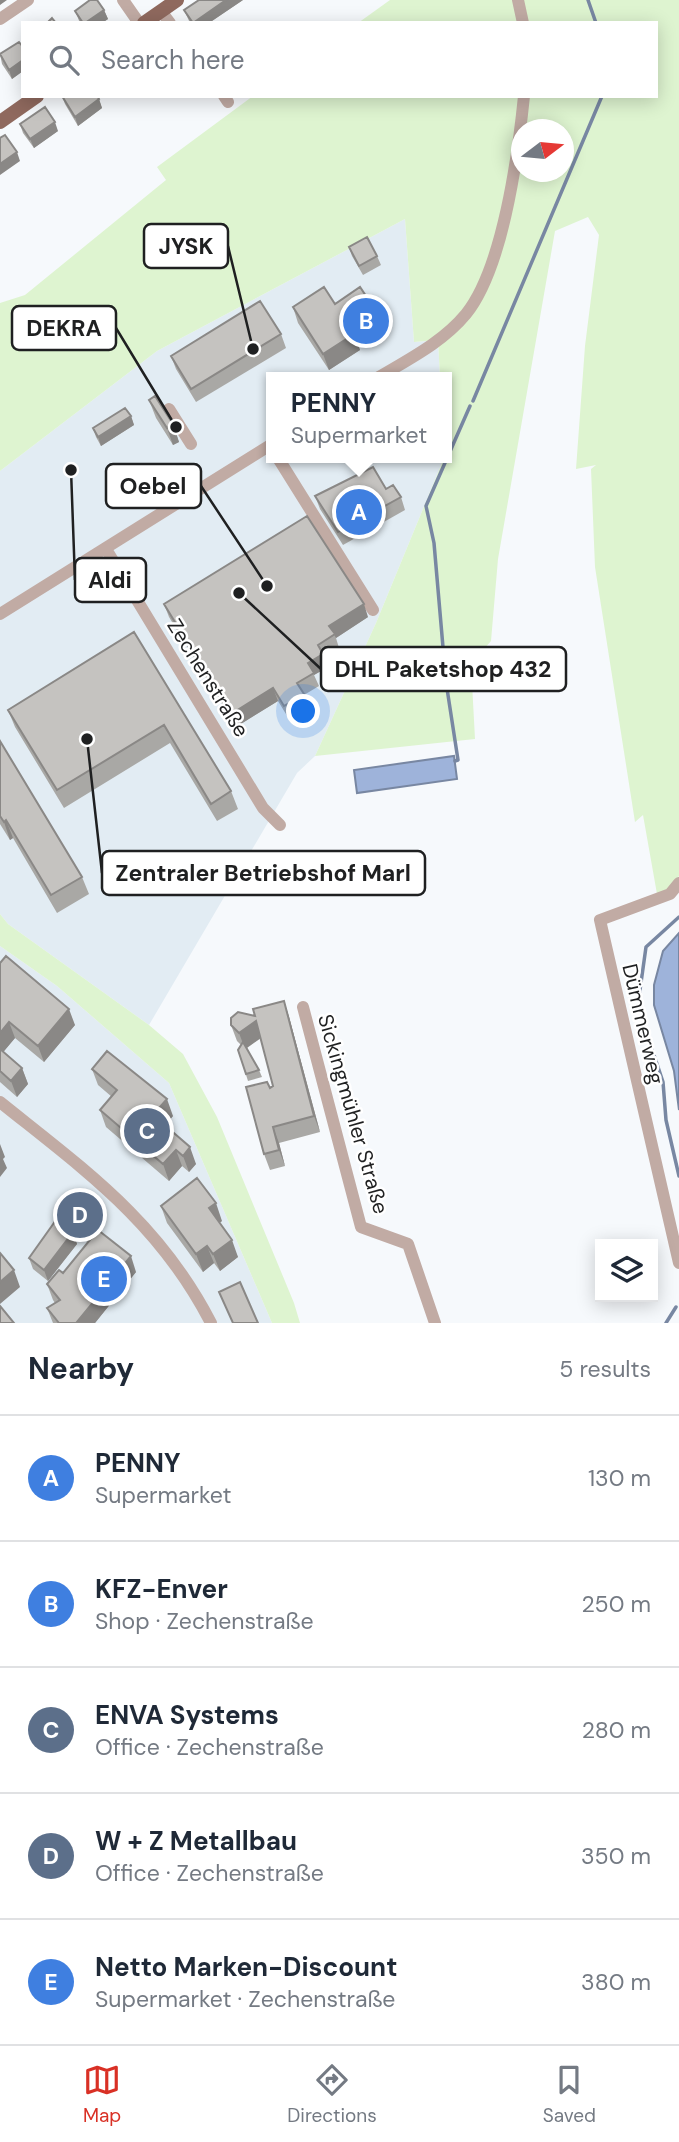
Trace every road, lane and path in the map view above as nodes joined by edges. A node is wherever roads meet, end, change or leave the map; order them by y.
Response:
1 (28, 0) edge
2 (123, 0) edge
3 (177, 0) edge
4 (518, 0) edge
5 (165, 17) edge
6 (0, 19) edge
7 (140, 21) edge
8 (523, 21) edge
9 (34, 98) edge
10 (524, 98) edge
11 (0, 122) edge
12 (387, 372) edge
13 (169, 409) dead end
14 (191, 444) dead end
15 (266, 449) edge
16 (281, 463) edge
17 (106, 549) junction
18 (373, 610) dead end
19 (0, 614) edge
20 (279, 825) dead end
21 (679, 883) edge
22 (303, 1007) dead end
23 (0, 1102) edge
24 (679, 1263) edge
25 (211, 1323) edge
26 (435, 1323) edge

1 - 6 street
2 - 7 street
3 - 5 main road
4 - 8 street
9 - 11 main road
10 - 12 street
13 - 14 street
15 - 17 street
16 - 18 street
17 - 19 street
17 - 20 street, Zechenstraße
21 - 24 street, Dümmerweg
22 - 26 street, Sickingmühler Straße
23 - 25 street

